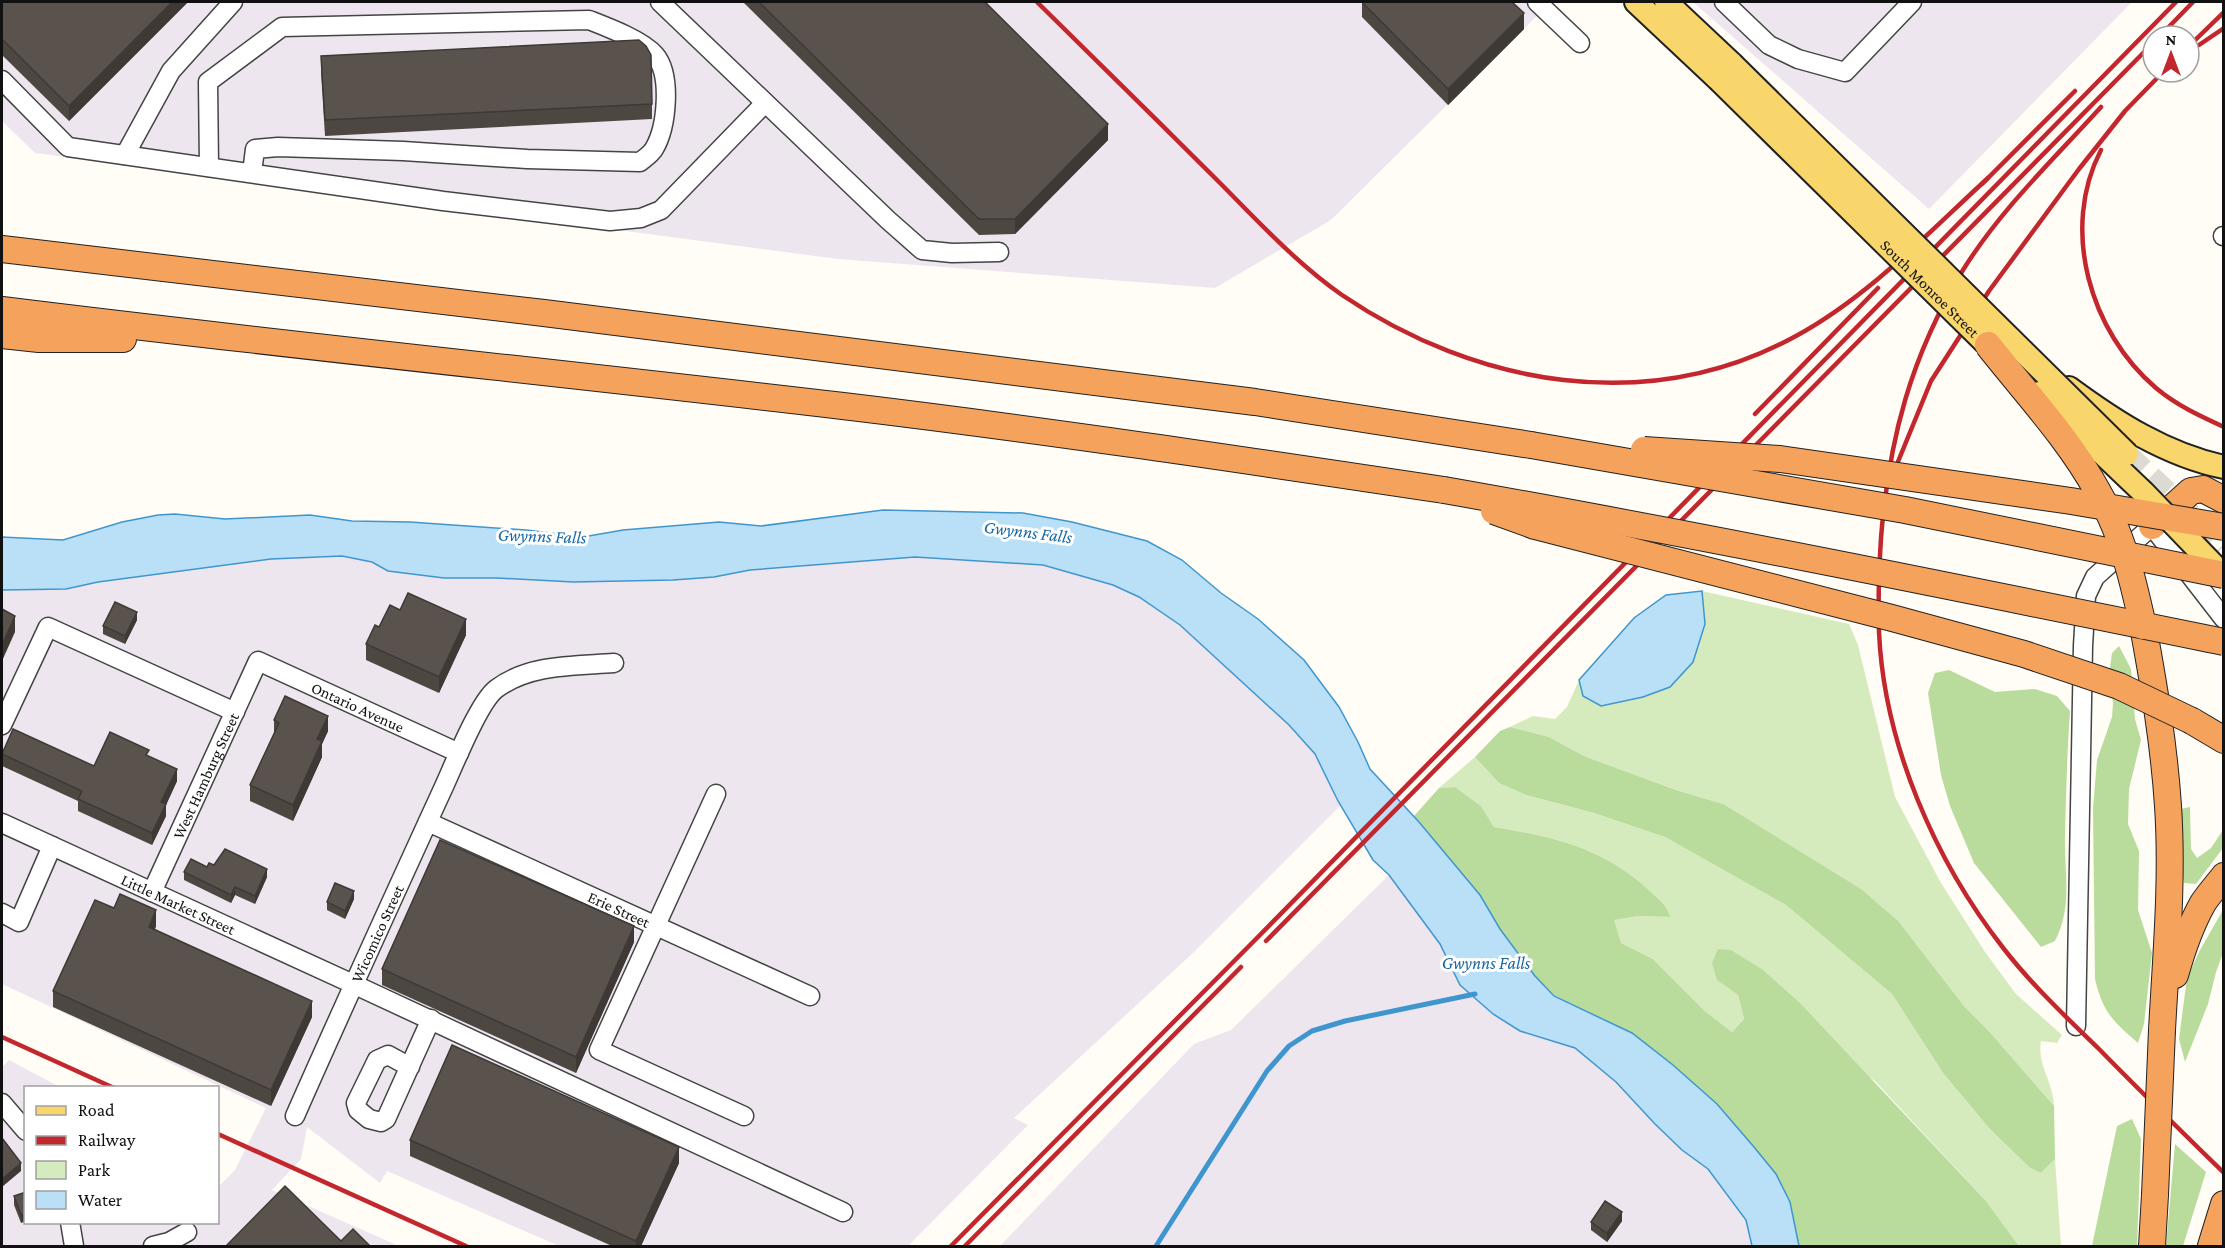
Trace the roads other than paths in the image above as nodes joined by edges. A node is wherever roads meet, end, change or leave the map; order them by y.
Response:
1 (233, 2) edge
2 (660, 2) edge
3 (1536, 2) edge
4 (1636, 2) edge
5 (1666, 2) edge
6 (1724, 2) edge
7 (1912, 2) edge
8 (1580, 44) dead end
9 (1725, 71) junction
10 (2, 80) edge
11 (765, 103) junction
12 (125, 155) junction
13 (209, 167) junction
14 (252, 173) junction
15 (2, 249) edge
16 (999, 252) dead end
17 (2, 310) edge
18 (2, 335) edge
19 (228, 339) junction
20 (1988, 345) junction
21 (2029, 358) junction
22 (1531, 445) junction
23 (2127, 454) tunnel mouth
24 (2223, 467) edge
25 (1444, 490) junction
26 (2223, 500) edge
27 (2152, 526) junction
28 (2223, 527) edge
29 (2223, 575) edge
30 (2223, 619) edge
31 (2223, 642) edge
32 (258, 661) joint
33 (614, 663) dead end
34 (234, 712) junction
35 (2, 725) edge
36 (2223, 740) edge
37 (459, 753) junction
38 (716, 794) dead end
39 (428, 822) junction
40 (2, 823) edge
41 (52, 846) junction
42 (2223, 876) edge
43 (152, 892) junction
44 (2, 913) edge
45 (656, 926) junction
46 (353, 984) junction
47 (810, 996) dead end
48 (430, 1019) junction
49 (2076, 1026) dead end
50 (2162, 1030) junction
51 (410, 1066) dead end
52 (2, 1103) edge
53 (295, 1116) dead end
54 (744, 1116) dead end
55 (24, 1129) edge
56 (2223, 1204) edge
57 (843, 1212) dead end
58 (70, 1224) edge
59 (187, 1232) dead end
60 (74, 1246) edge
61 (153, 1246) edge
62 (2152, 1246) edge
63 (2211, 1246) edge

1 - 12 street
2 - 11 street
3 - 8 street
4 - 9 main road, South Monroe Street
5 - 9 main road, South Monroe Street
6 - 7 street
9 - 20 main road, South Monroe Street, bridge
9 - 21 main road, South Monroe Street, bridge
10 - 12 street
11 - 14 street
11 - 16 street
12 - 13 street
13 - 14 street
13 - 14 street
15 - 22 highway
17 - 19 highway
18 - 19 highway
19 - 25 highway
20 - 29 main road, South Monroe Street, bridge
20 - 50 highway, bridge
21 - 23 main road, South Monroe Street, bridge
21 - 24 main road, bridge
22 - 28 highway, bridge
22 - 29 highway, bridge
25 - 31 highway, bridge
25 - 36 highway, bridge
26 - 27 highway
27 - 30 street
27 - 49 street
32 - 34 street, West Hamburg Street
32 - 37 street, Ontario Avenue
33 - 37 street, Wicomico Street
34 - 35 street
34 - 43 street, West Hamburg Street
37 - 39 street, Wicomico Street
38 - 45 street
39 - 45 street, Erie Street
39 - 46 street, Wicomico Street
40 - 41 street, Little Market Street
41 - 43 street, Little Market Street
41 - 44 street
42 - 50 highway
43 - 46 street, Little Market Street
45 - 47 street, Erie Street
45 - 54 street
46 - 48 street, Little Market Street
46 - 53 street, Wicomico Street
48 - 51 street
48 - 57 street, Little Market Street
50 - 62 highway, bridge
52 - 55 street
56 - 63 highway
58 - 60 street
59 - 61 street

